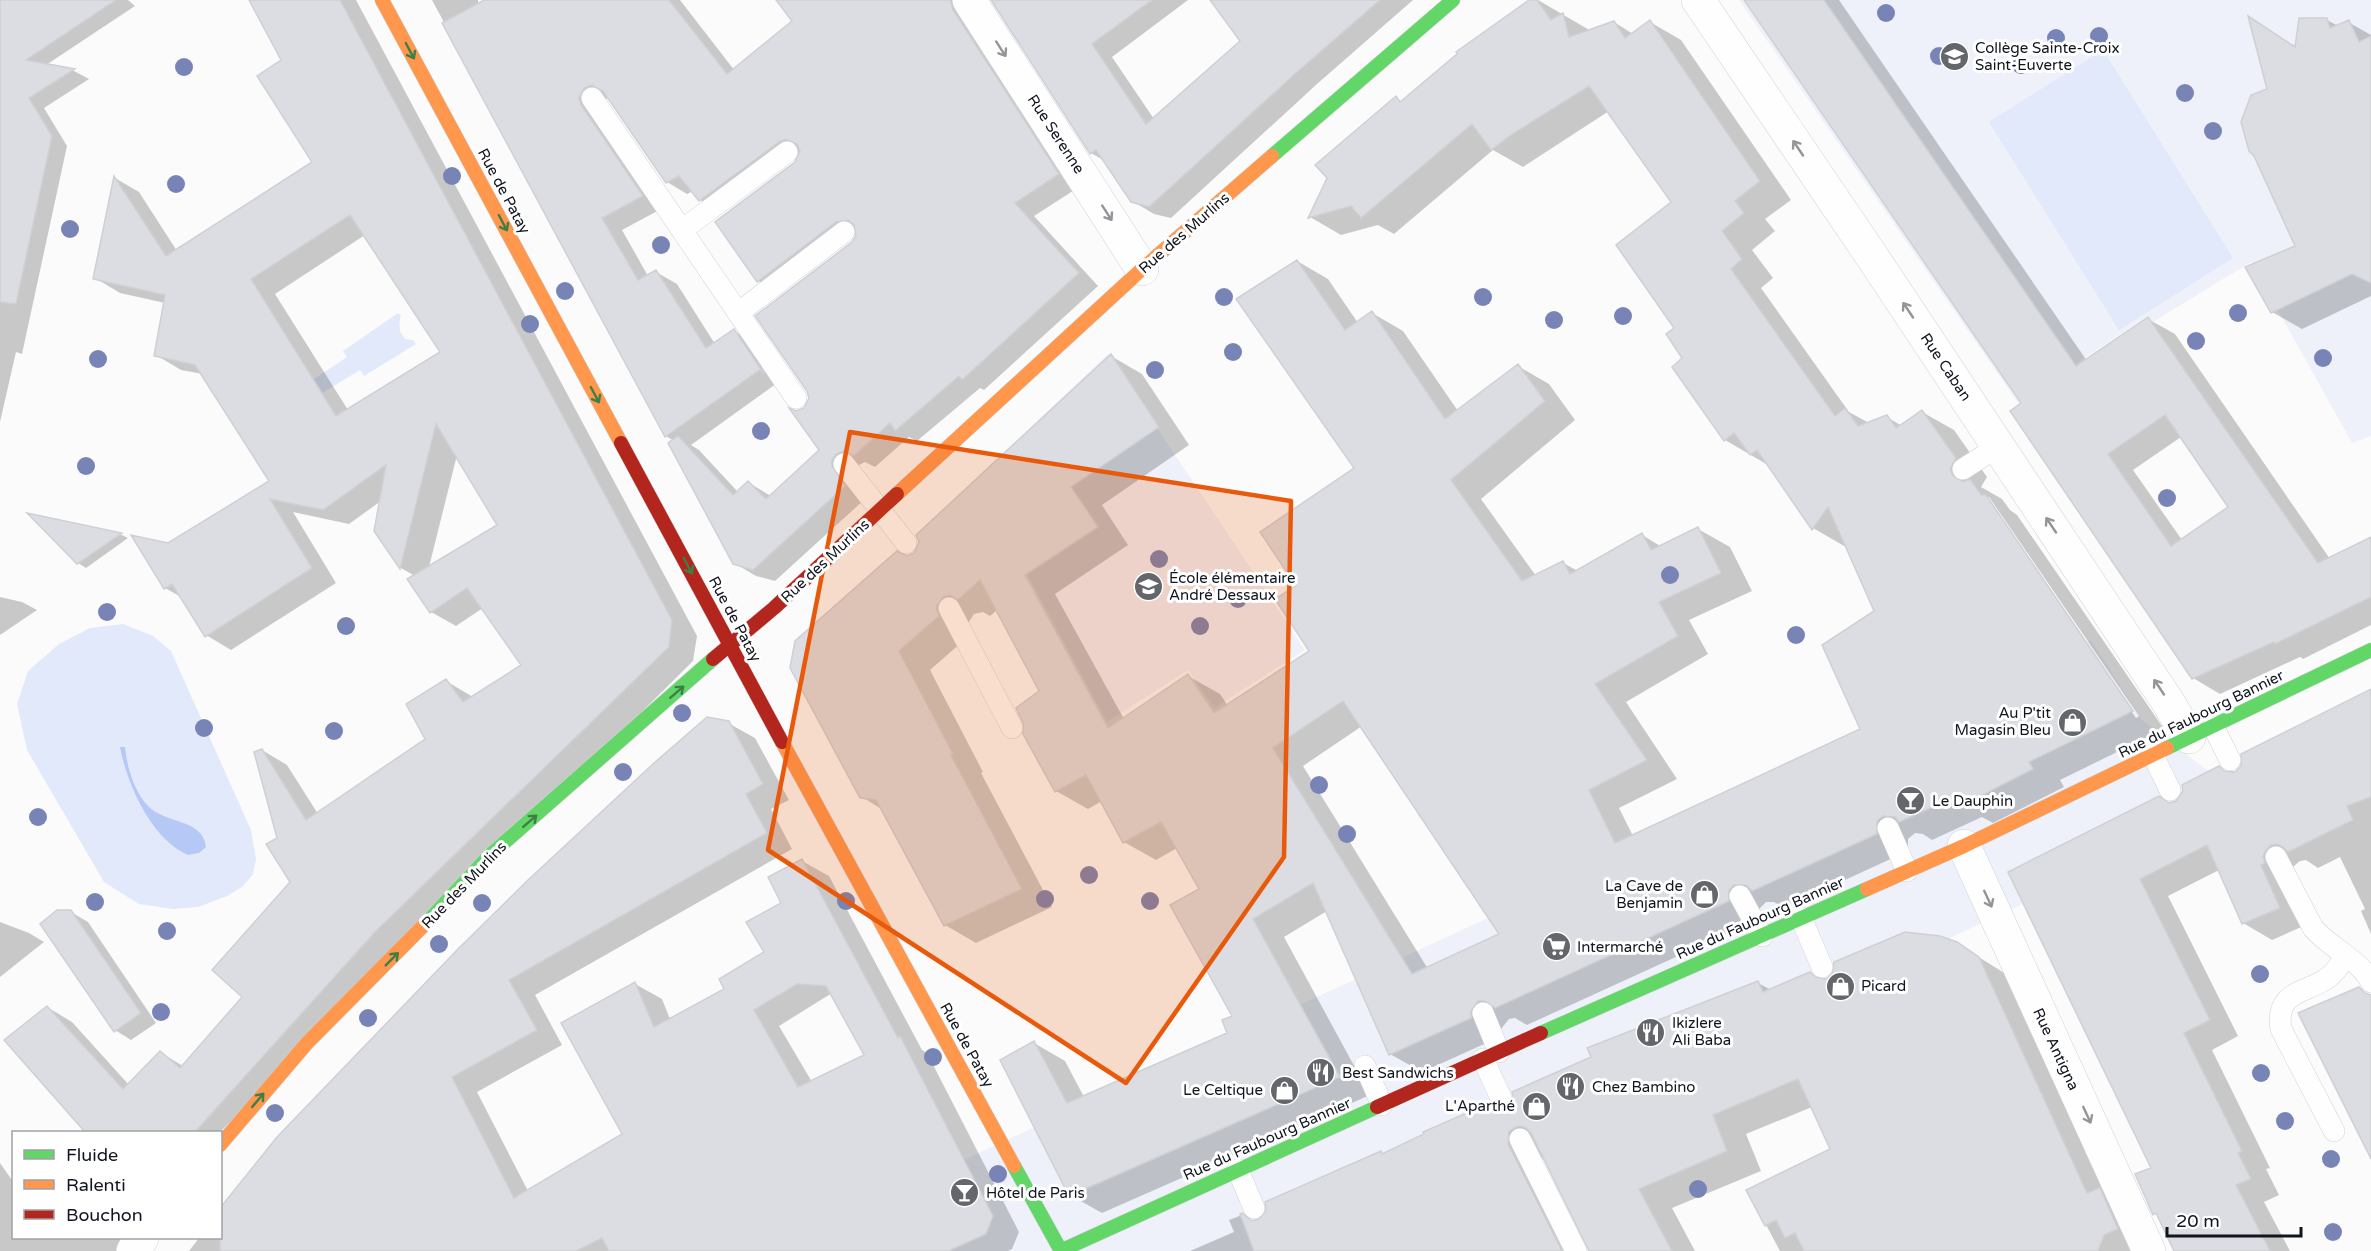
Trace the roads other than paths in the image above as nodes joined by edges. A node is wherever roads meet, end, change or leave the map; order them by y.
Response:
1 (382, 0) edge
2 (969, 0) edge
3 (1453, 0) edge
4 (1698, 0) edge
5 (592, 98) dead end
6 (787, 152) dead end
7 (682, 230) junction
8 (844, 232) dead end
9 (1142, 269) junction
10 (738, 313) junction
11 (796, 398) dead end
12 (1999, 446) junction
13 (844, 464) dead end
14 (1964, 469) dead end
15 (881, 509) junction
16 (906, 543) dead end
17 (949, 608) dead end
18 (730, 644) junction
19 (2371, 651) edge
20 (1012, 728) dead end
21 (2201, 731) junction
22 (2153, 755) junction
23 (2230, 760) dead end
24 (2170, 790) dead end
25 (1888, 828) dead end
26 (1964, 846) junction
27 (2276, 857) dead end
28 (1907, 871) junction
29 (1740, 896) dead end
30 (1802, 918) junction
31 (1762, 936) junction
32 (2345, 955) junction
33 (1822, 967) dead end
34 (2371, 982) edge
35 (1483, 1013) dead end
36 (1491, 1055) junction
37 (1365, 1066) dead end
38 (1501, 1098) dead end
39 (1382, 1105) junction
40 (2334, 1131) dead end
41 (1520, 1139) dead end
42 (222, 1143) edge
43 (1238, 1170) junction
44 (1254, 1208) dead end
45 (1060, 1251) edge
46 (1576, 1251) edge
47 (2149, 1251) edge

1 -> 18 street, Rue de Patay
2 -> 9 street, Rue Serenne
3 - 9 street, Rue des Murlins
12 -> 4 street, Rue Caban
5 - 7 lane
6 - 7 lane
7 - 10 lane
8 - 10 lane
9 - 15 street, Rue des Murlins
10 - 11 lane
12 - 14 lane
21 -> 12 street, Rue Caban
13 - 15 lane
15 - 16 lane
15 - 18 street, Rue des Murlins
17 - 20 lane
42 -> 18 street, Rue des Murlins
18 - 45 street, Rue de Patay
19 - 21 street, Rue du Faubourg Bannier
21 - 22 street, Rue du Faubourg Bannier
21 - 23 lane
22 - 24 lane
22 - 26 street, Rue du Faubourg Bannier
25 - 28 lane
26 - 28 street, Rue du Faubourg Bannier
26 -> 47 street, Rue Antigna
27 - 32 lane
28 - 30 street, Rue du Faubourg Bannier
29 - 31 lane
30 - 31 street, Rue du Faubourg Bannier
30 - 33 lane
31 - 36 street, Rue du Faubourg Bannier
32 - 34 lane
32 - 40 lane
35 - 36 lane
36 - 38 lane
36 - 39 street, Rue du Faubourg Bannier
37 - 39 lane
39 - 43 street, Rue du Faubourg Bannier
41 - 46 lane
43 - 44 lane
43 - 45 street, Rue du Faubourg Bannier

